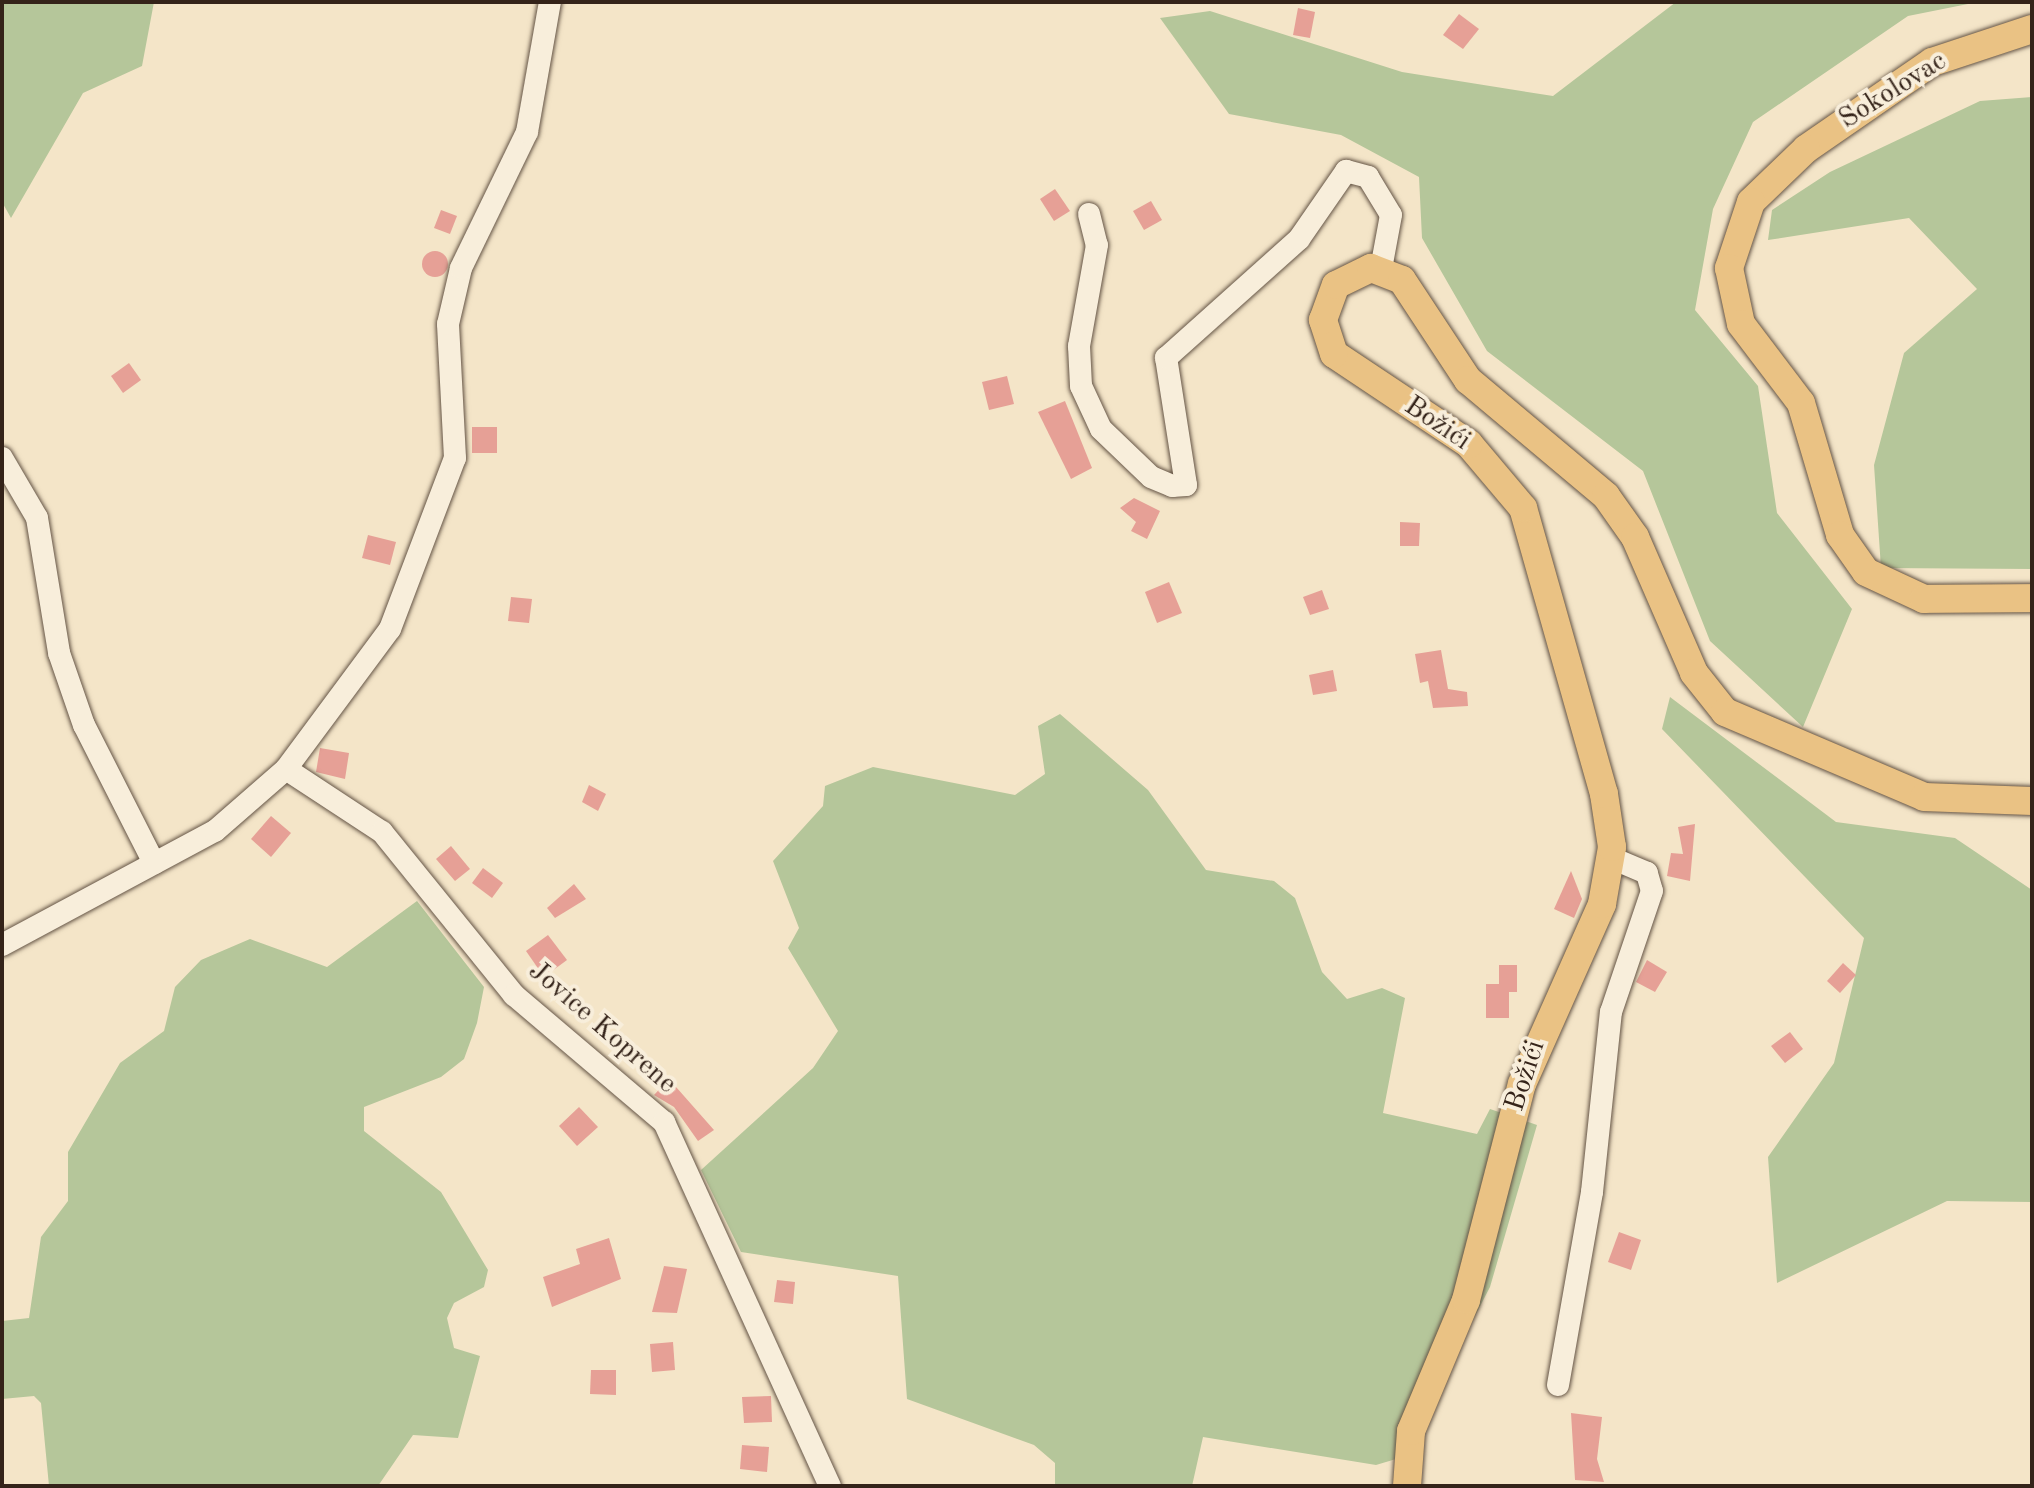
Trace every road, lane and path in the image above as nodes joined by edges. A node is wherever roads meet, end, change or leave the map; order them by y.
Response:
1 (550, 2) edge
2 (2032, 29) edge
3 (1089, 214) dead end
4 (1381, 269) junction
5 (2, 458) edge
6 (2032, 598) edge
7 (286, 769) junction
8 (2032, 801) edge
9 (1612, 858) junction
10 (154, 863) junction
11 (2, 945) edge
12 (1558, 1385) dead end
13 (830, 1486) edge
14 (1407, 1486) edge

1 - 7 street
2 - 6 main road, Sokolovac
3 - 4 street
4 - 8 main road, Božići
4 - 9 main road, Božići
5 - 10 street
7 - 10 street
7 - 13 street, Jovice Koprene
9 - 12 street
9 - 14 main road, Božići
10 - 11 street

